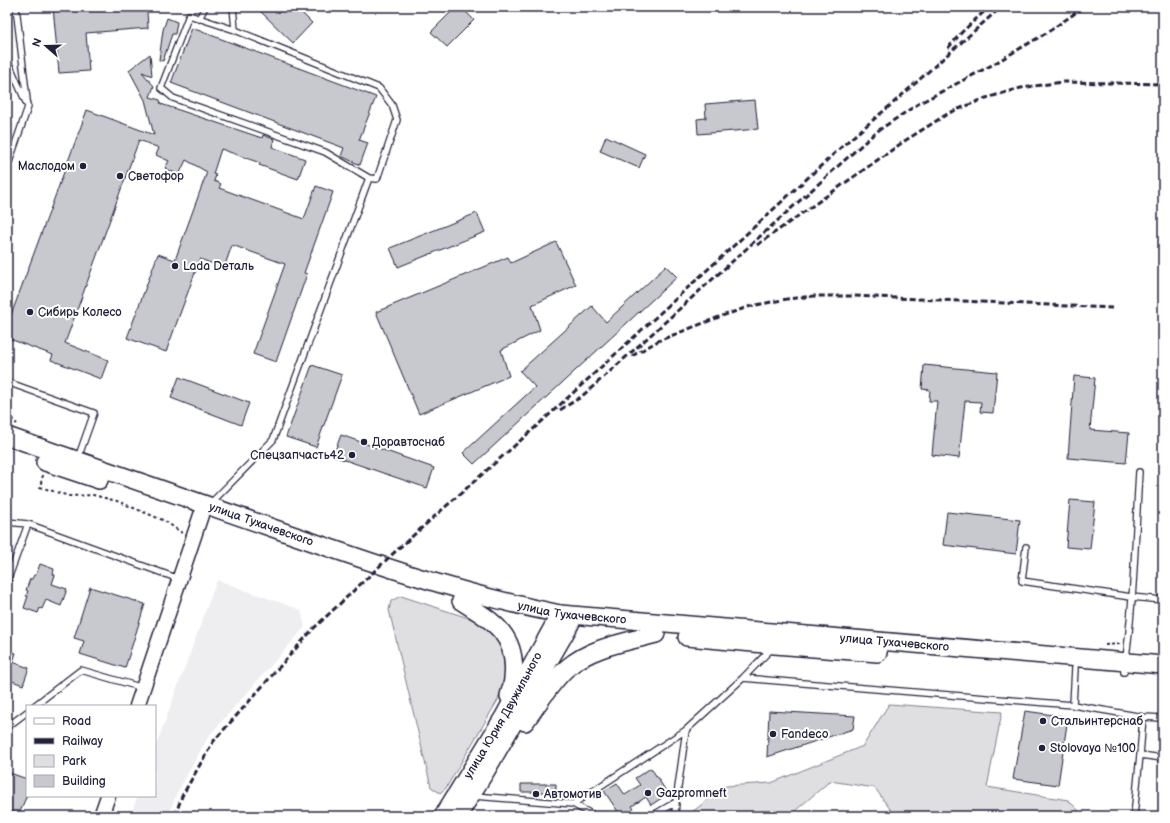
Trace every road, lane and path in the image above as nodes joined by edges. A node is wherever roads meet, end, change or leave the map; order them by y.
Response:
1 (16, 7) edge
2 (205, 7) edge
3 (233, 7) edge
4 (199, 19) junction
5 (235, 30) junction
6 (7, 59) edge
7 (28, 106) junction
8 (7, 168) edge
9 (369, 178) junction
10 (7, 382) edge
11 (7, 414) edge
12 (13, 431) edge
13 (7, 448) edge
14 (75, 466) junction
15 (1139, 472) dead end
16 (205, 510) junction
17 (7, 522) edge
18 (28, 524) junction
19 (1026, 547) dead end
20 (179, 579) junction
21 (7, 582) edge
22 (1132, 597) junction
23 (1163, 600) edge
24 (461, 601) junction
25 (564, 620) junction
26 (656, 634) junction
27 (775, 645) junction
28 (1163, 665) edge
29 (1124, 667) junction
30 (1075, 668) junction
31 (1163, 675) edge
32 (743, 678) junction
33 (143, 688) junction
34 (35, 705) edge
35 (137, 705) edge
36 (1073, 705) junction
37 (26, 713) edge
38 (1143, 717) junction
39 (503, 718) junction
40 (1163, 718) edge
41 (7, 727) edge
42 (686, 730) junction
43 (1140, 755) junction
44 (1163, 758) edge
45 (487, 769) junction
46 (471, 795) junction
47 (108, 797) edge
48 (676, 802) junction
49 (573, 804) junction
50 (101, 816) edge
51 (443, 816) edge
52 (458, 816) edge
53 (595, 816) edge
54 (652, 816) edge
55 (675, 816) edge
56 (1134, 816) edge

1 - 7 lane
2 - 4 lane
3 - 5 lane
4 - 5 lane
4 - 9 lane
5 - 9 lane
6 - 7 lane
7 - 8 lane
9 - 16 lane
10 - 14 lane
11 - 12 path
12 - 14 main road, улица Тухачевского
13 - 14 main road, улица Тухачевского
14 - 16 main road, улица Тухачевского
15 - 22 lane
16 - 20 street
16 - 24 main road, улица Тухачевского
16 - 25 main road, улица Тухачевского
17 - 18 lane
18 - 20 lane
18 - 21 lane
19 - 22 lane
20 - 33 street
22 - 23 lane
22 - 29 lane
24 - 25 main road, улица Тухачевского
24 - 39 main road
25 - 26 main road, улица Тухачевского
25 - 29 main road, улица Тухачевского
25 - 39 main road, улица Юрия Двужильного
25 - 45 main road, улица Юрия Двужильного
26 - 27 main road, улица Тухачевского
26 - 45 main road
27 - 30 main road, улица Тухачевского
27 - 32 lane
28 - 29 main road, улица Тухачевского
29 - 30 main road, улица Тухачевского
29 - 31 main road, улица Тухачевского
30 - 36 lane
32 - 36 lane
32 - 42 lane
33 - 34 lane
33 - 35 street
36 - 38 lane
37 - 41 lane
38 - 40 lane
38 - 43 lane
39 - 51 main road, улица Юрия Двужильного
42 - 48 lane
42 - 49 lane
43 - 44 lane
43 - 56 lane
45 - 46 main road, улица Юрия Двужильного
46 - 49 lane
46 - 52 main road, улица Юрия Двужильного
47 - 50 street
48 - 54 lane
48 - 55 lane
49 - 53 lane

